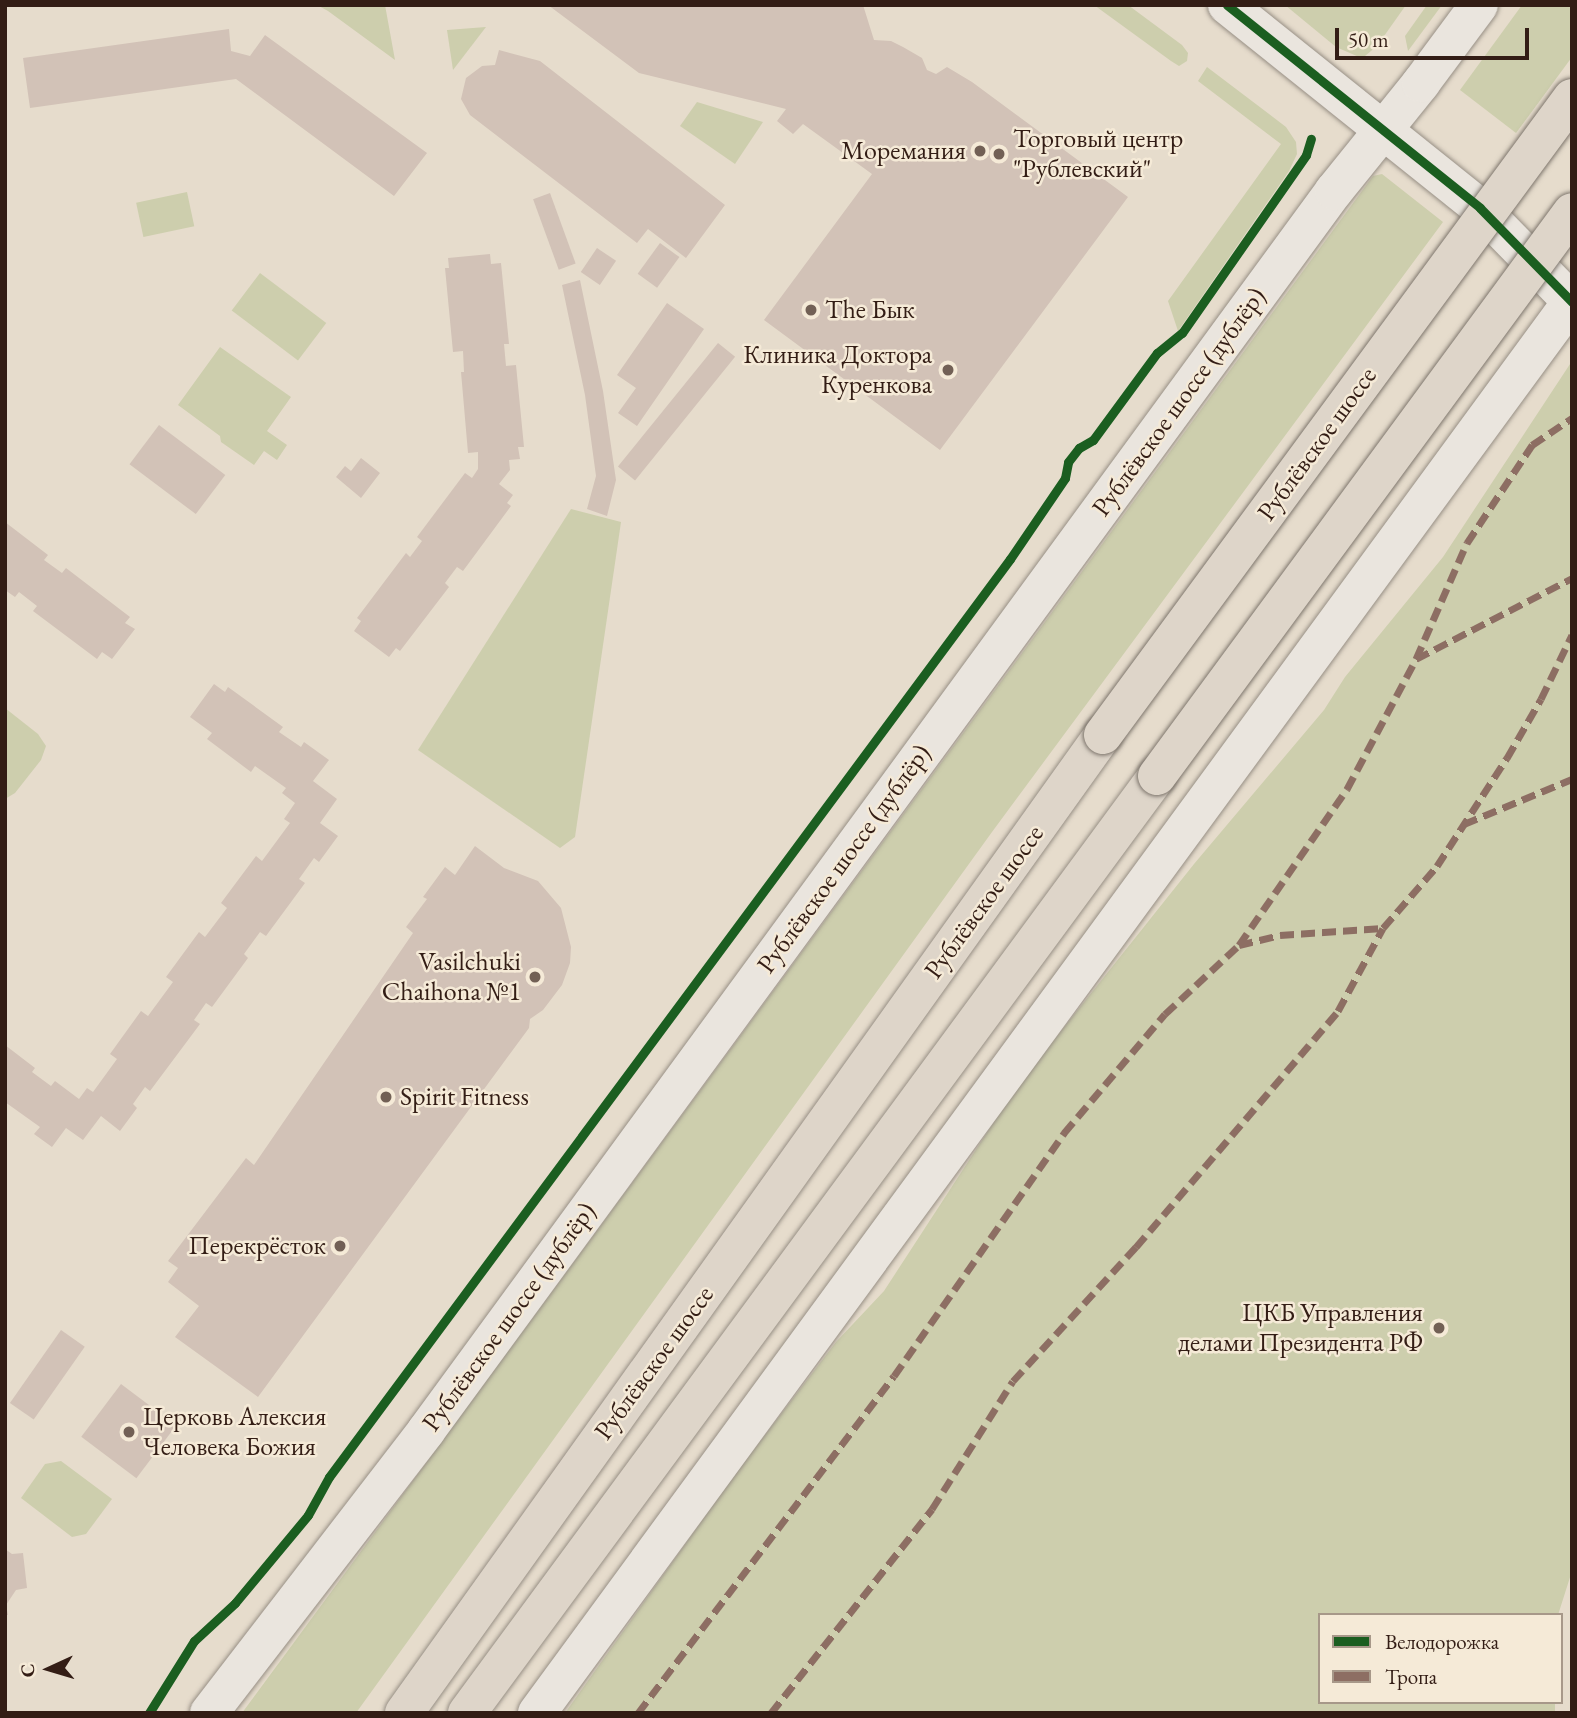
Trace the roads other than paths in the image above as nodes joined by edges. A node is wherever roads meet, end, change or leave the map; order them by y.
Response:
1 (1227, 5) edge
2 (1479, 5) edge
3 (1572, 98) edge
4 (1383, 130) junction
5 (1572, 212) edge
6 (1572, 302) edge
7 (209, 1713) edge
8 (404, 1713) edge
9 (467, 1713) edge
10 (537, 1713) edge

1 - 4 main road
2 - 4 main road, Рублёвское шоссе (дублёр)
3 - 8 main road, Рублёвское шоссе, bridge
4 - 6 main road
4 - 7 main road, Рублёвское шоссе (дублёр)
5 - 9 main road, Рублёвское шоссе, bridge
6 - 10 main road

